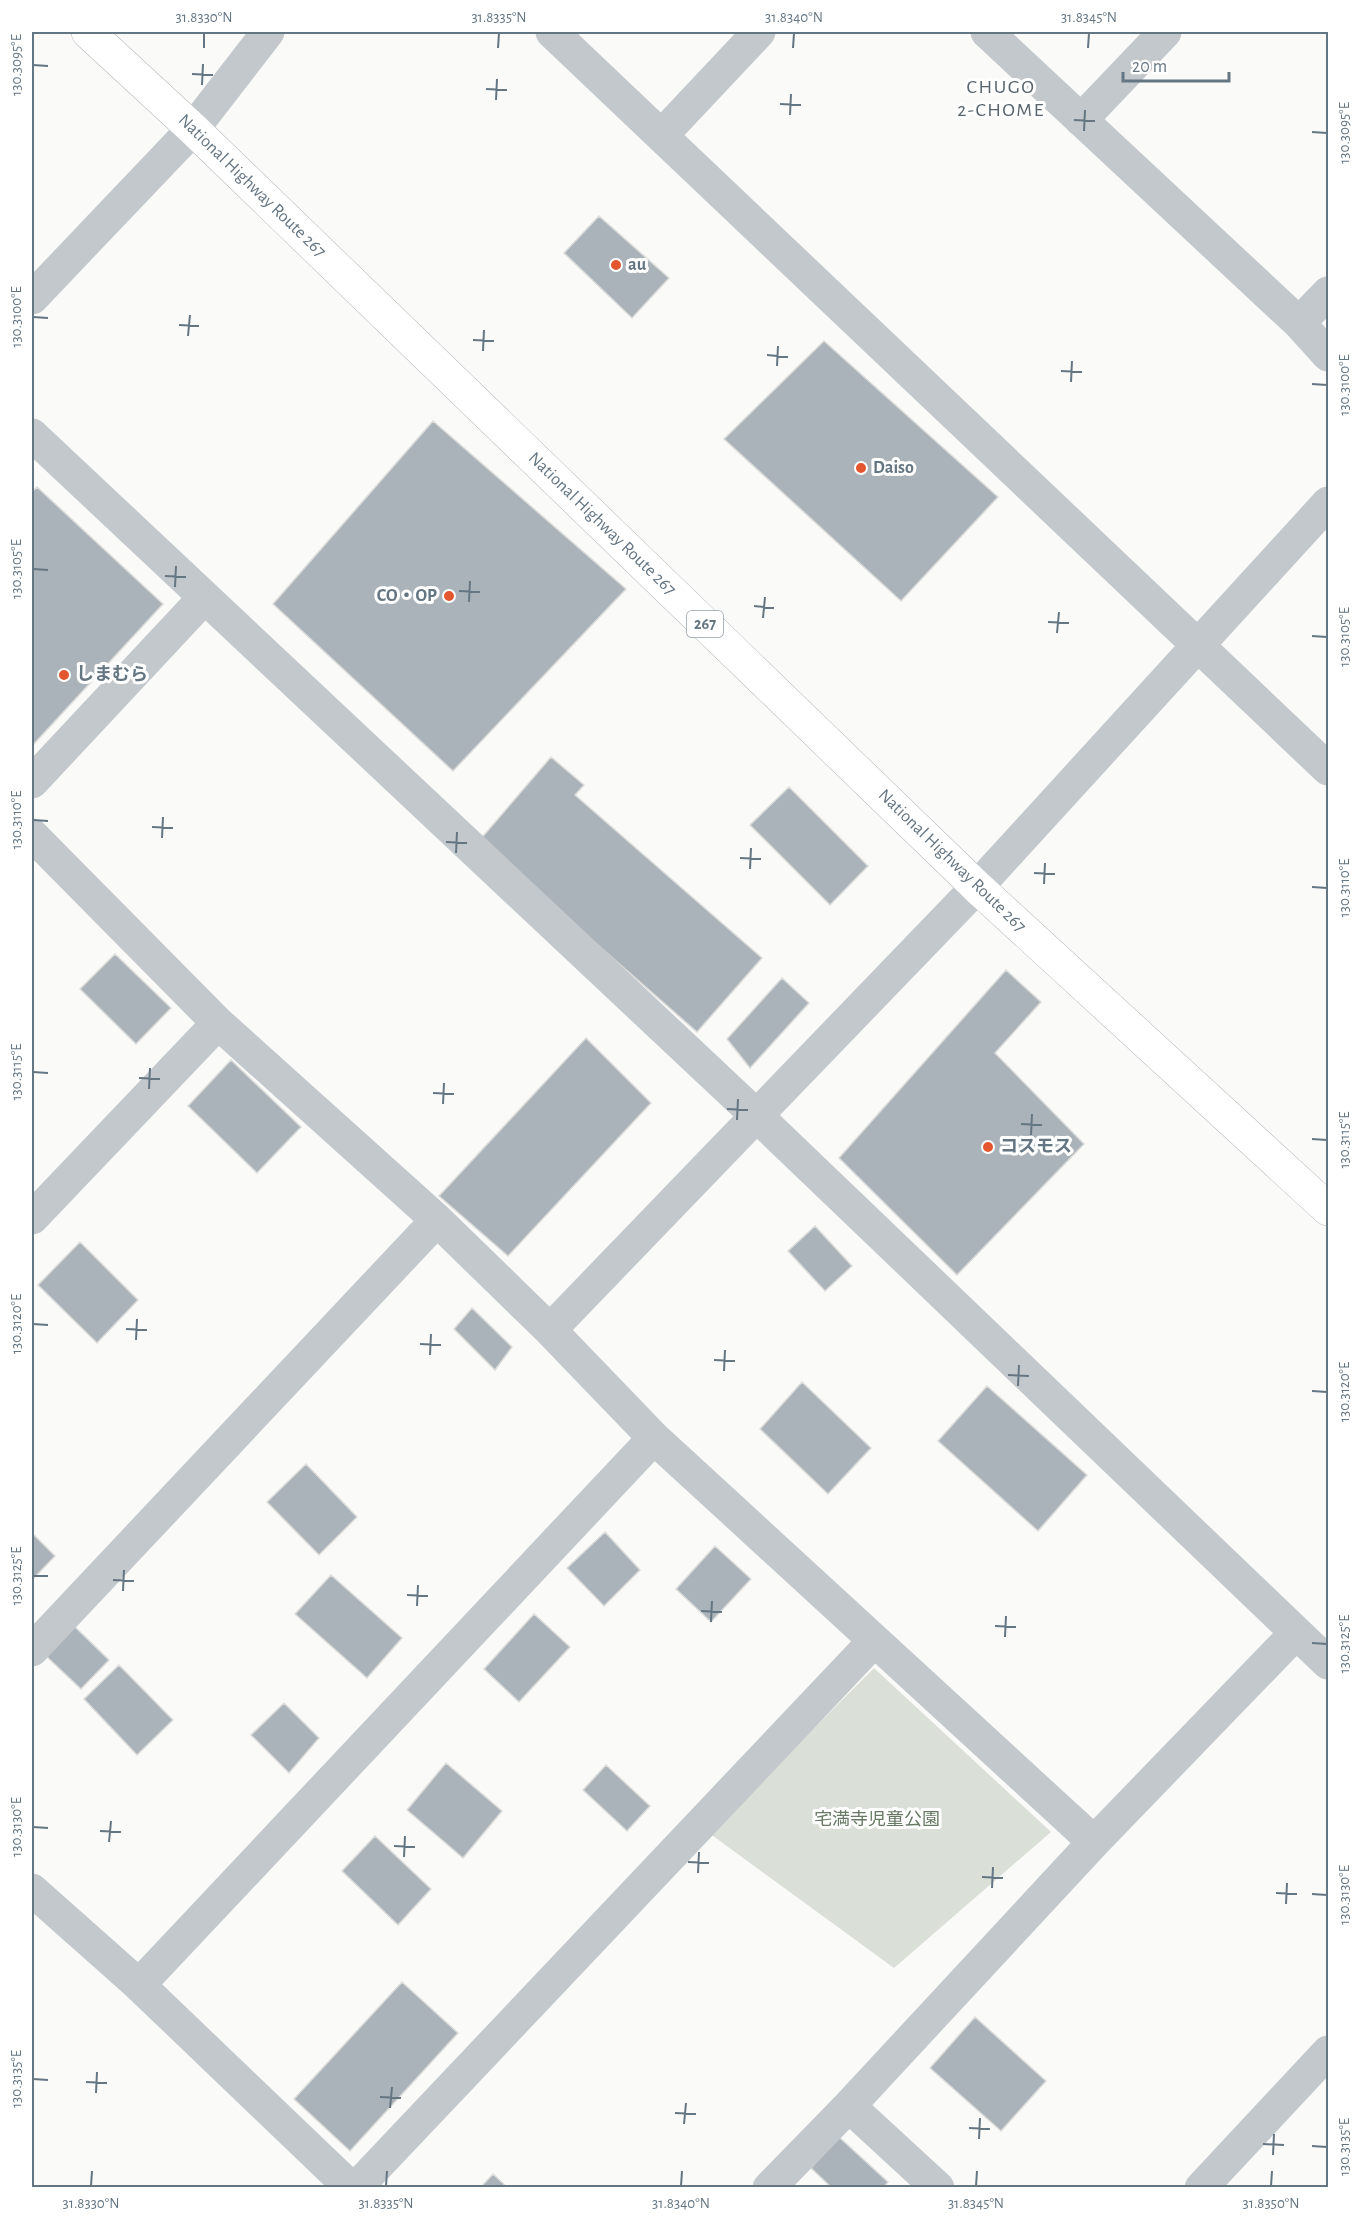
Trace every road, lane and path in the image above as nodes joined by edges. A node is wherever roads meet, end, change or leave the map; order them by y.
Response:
1 (88, 32) edge
2 (268, 32) edge
3 (552, 32) edge
4 (759, 32) edge
5 (987, 32) edge
6 (1166, 32) edge
7 (1081, 120) junction
8 (193, 129) junction
9 (663, 135) junction
10 (1329, 293) edge
11 (32, 298) edge
12 (1299, 323) junction
13 (1329, 355) edge
14 (32, 435) edge
15 (1329, 503) edge
16 (204, 598) junction
17 (1198, 647) junction
18 (1329, 769) edge
19 (32, 782) edge
20 (32, 836) edge
21 (977, 886) junction
22 (218, 1023) junction
23 (757, 1116) junction
24 (1329, 1209) edge
25 (32, 1218) edge
26 (437, 1220) junction
27 (550, 1330) junction
28 (654, 1438) junction
29 (1296, 1633) junction
30 (874, 1641) junction
31 (32, 1650) edge
32 (1329, 1663) edge
33 (1094, 1842) junction
34 (32, 1890) edge
35 (139, 1985) junction
36 (1329, 2052) edge
37 (849, 2106) junction
38 (351, 2187) edge
39 (356, 2187) edge
40 (769, 2187) edge
41 (938, 2187) edge
42 (1201, 2187) edge

1 - 8 highway, National Highway Route 267 / 267
2 - 8 street
3 - 9 street
4 - 9 street
5 - 7 street
6 - 7 street
7 - 12 street
8 - 11 street
8 - 21 highway, National Highway Route 267 / 267
9 - 17 street
10 - 12 street
12 - 13 street
14 - 16 street
15 - 17 street
16 - 19 street
16 - 23 street
17 - 18 street
17 - 21 street
20 - 22 street
21 - 23 street
21 - 24 highway, National Highway Route 267 / 267
22 - 25 street
22 - 26 street
23 - 27 street
23 - 29 street
26 - 27 street
26 - 31 street
27 - 28 street
28 - 30 street
28 - 35 street
29 - 32 street
29 - 33 street
30 - 33 street
30 - 39 street
33 - 37 street
34 - 35 street
35 - 38 street
36 - 42 street
37 - 40 street
37 - 41 street

